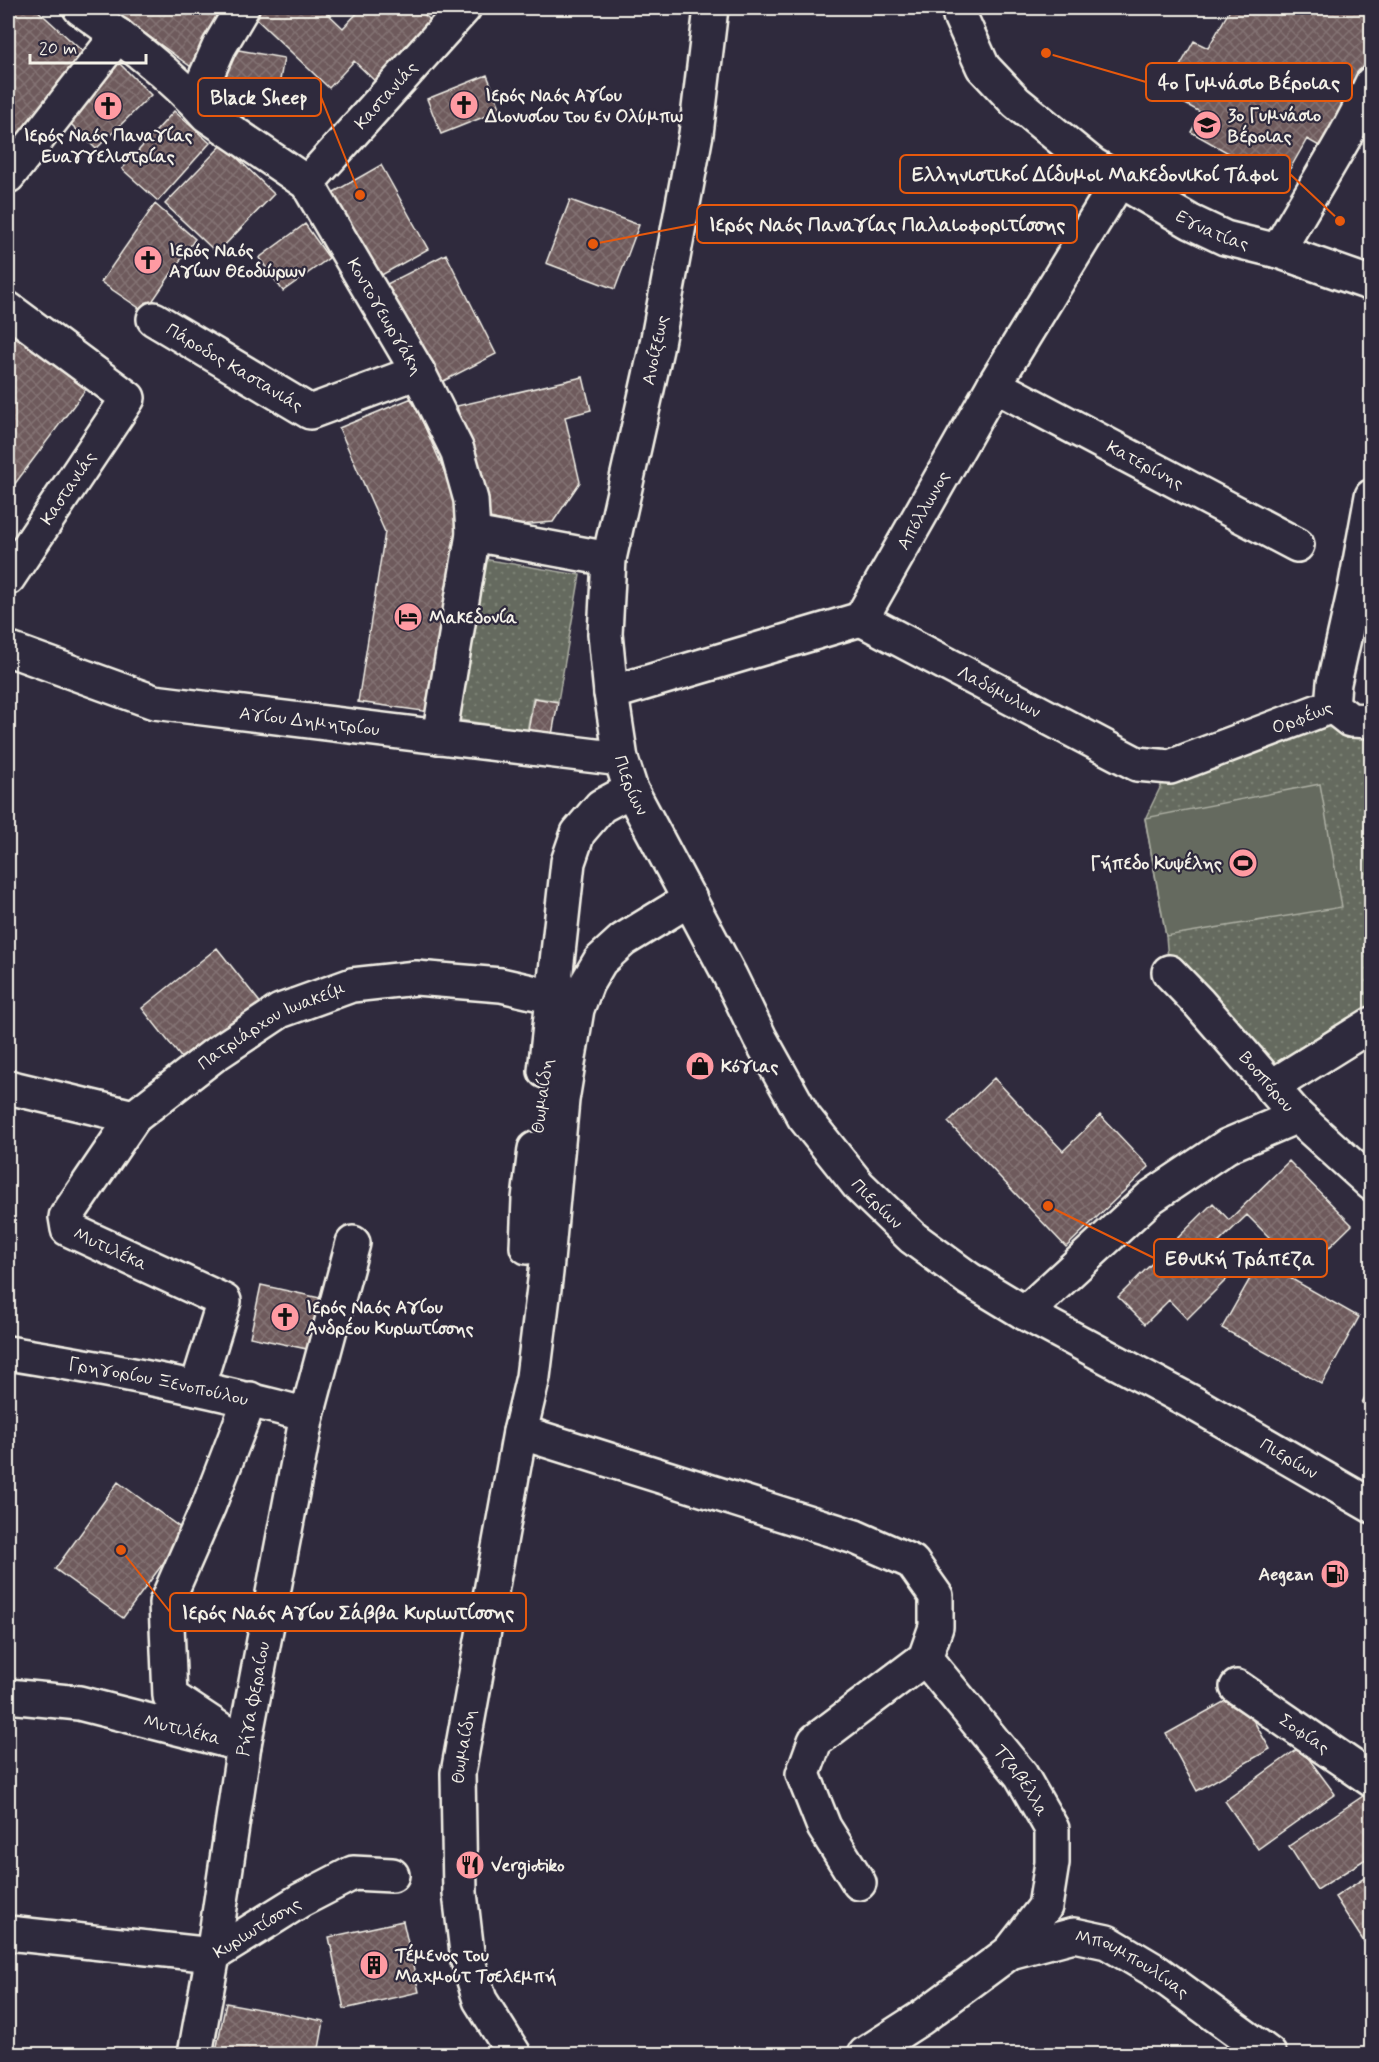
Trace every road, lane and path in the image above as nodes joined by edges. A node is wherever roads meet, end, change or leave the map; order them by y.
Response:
1 (80, 8) edge
2 (242, 8) edge
3 (464, 8) edge
4 (711, 8) edge
5 (959, 8) edge
6 (118, 35) junction
7 (1371, 83) edge
8 (195, 101) junction
9 (1364, 121) edge
10 (8, 176) edge
11 (1120, 179) junction
12 (307, 183) junction
13 (1278, 251) junction
14 (1371, 284) edge
15 (8, 309) edge
16 (154, 319) dead end
17 (418, 372) junction
18 (994, 385) junction
19 (1371, 496) edge
20 (473, 534) junction
21 (1297, 545) dead end
22 (609, 559) junction
23 (8, 578) edge
24 (861, 619) junction
25 (8, 650) edge
26 (611, 693) junction
27 (1332, 706) junction
28 (1371, 721) edge
29 (439, 737) junction
30 (621, 759) junction
31 (1137, 764) joint
32 (632, 790) junction
33 (690, 899) junction
34 (1169, 972) dead end
35 (554, 997) junction
36 (1371, 1024) edge
37 (8, 1087) edge
38 (1270, 1087) junction
39 (1297, 1116) junction
40 (134, 1117) junction
41 (1371, 1184) edge
42 (353, 1242) dead end
43 (1025, 1313) junction
44 (8, 1353) edge
45 (197, 1389) junction
46 (250, 1399) junction
47 (307, 1415) junction
48 (520, 1432) junction
49 (1371, 1506) edge
50 (925, 1658) junction
51 (1237, 1687) dead end
52 (8, 1696) edge
53 (244, 1745) junction
54 (1371, 1780) edge
55 (392, 1875) dead end
56 (859, 1883) dead end
57 (8, 1933) edge
58 (1010, 1952) junction
59 (213, 1955) junction
60 (195, 2055) edge
61 (514, 2055) edge
62 (865, 2055) edge
63 (1269, 2055) edge

1 - 6 street, Κοντογεωργάκη
2 - 8 street
3 - 12 street, Καστανιάς
4 - 22 street, Ανοίξεως
5 - 11 street, Εγνατίας
6 - 8 street, Κοντογεωργάκη
6 - 10 street
7 - 9 street
8 - 12 street, Κοντογεωργάκη
9 - 13 street
11 - 13 street, Εγνατίας
11 - 18 street, Απόλλωνος
12 - 17 street, Κοντογεωργάκη
13 - 14 street, Εγνατίας
15 - 23 street, Καστανιάς
16 - 17 street, Πάροδος Καστανιάς
17 - 20 street, Κοντογεωργάκη
18 - 21 street, Κατερίνης
18 - 24 street, Απόλλωνος
19 - 27 street, Ορφέως
20 - 22 street
20 - 29 street, Κοντογεωργάκη
22 - 26 street, Ανοίξεως
24 - 26 street
24 - 31 street, Λαδόμυλων
25 - 29 street, Αγίου Δημητρίου
26 - 30 street, Πιερίων
27 - 28 street
27 - 31 street, Ορφέως
29 - 30 street, Αγίου Δημητρίου
30 - 32 street, Πιερίων
32 - 33 street, Πιερίων
32 - 35 street, Θωμαίδη
33 - 43 street, Πιερίων
33 - 48 street, Θωμαίδη
34 - 38 street, Βοσπόρου
35 - 40 street, Πατριάρχου Ιωακείμ
35 - 48 street, Θωμαίδη
36 - 38 street
37 - 40 street
38 - 39 street, Βοσπόρου
39 - 41 street, Βοσπόρου
39 - 43 street
40 - 45 street, Μυτιλέκα
42 - 47 street, Ρήγα Φεραίου
43 - 49 street, Πιερίων
44 - 45 street, Γρηγορίου Ξενοπούλου
45 - 46 street, Γρηγορίου Ξενοπούλου
46 - 47 street, Γρηγορίου Ξενοπούλου
46 - 53 street, Μυτιλέκα
47 - 53 street, Ρήγα Φεραίου
48 - 50 street
48 - 61 street, Θωμαίδη
50 - 56 street
50 - 58 street, Τζαβέλλα
51 - 54 street, Σοφίας
52 - 53 street, Μυτιλέκα
53 - 59 street, Ρήγα Φεραίου
55 - 59 street, Κυριωτίσσης
57 - 59 street, Κυριωτίσσης
58 - 62 street, Μπουμπουλίνας
58 - 63 street, Μπουμπουλίνας
59 - 60 street, Ρήγα Φεραίου

